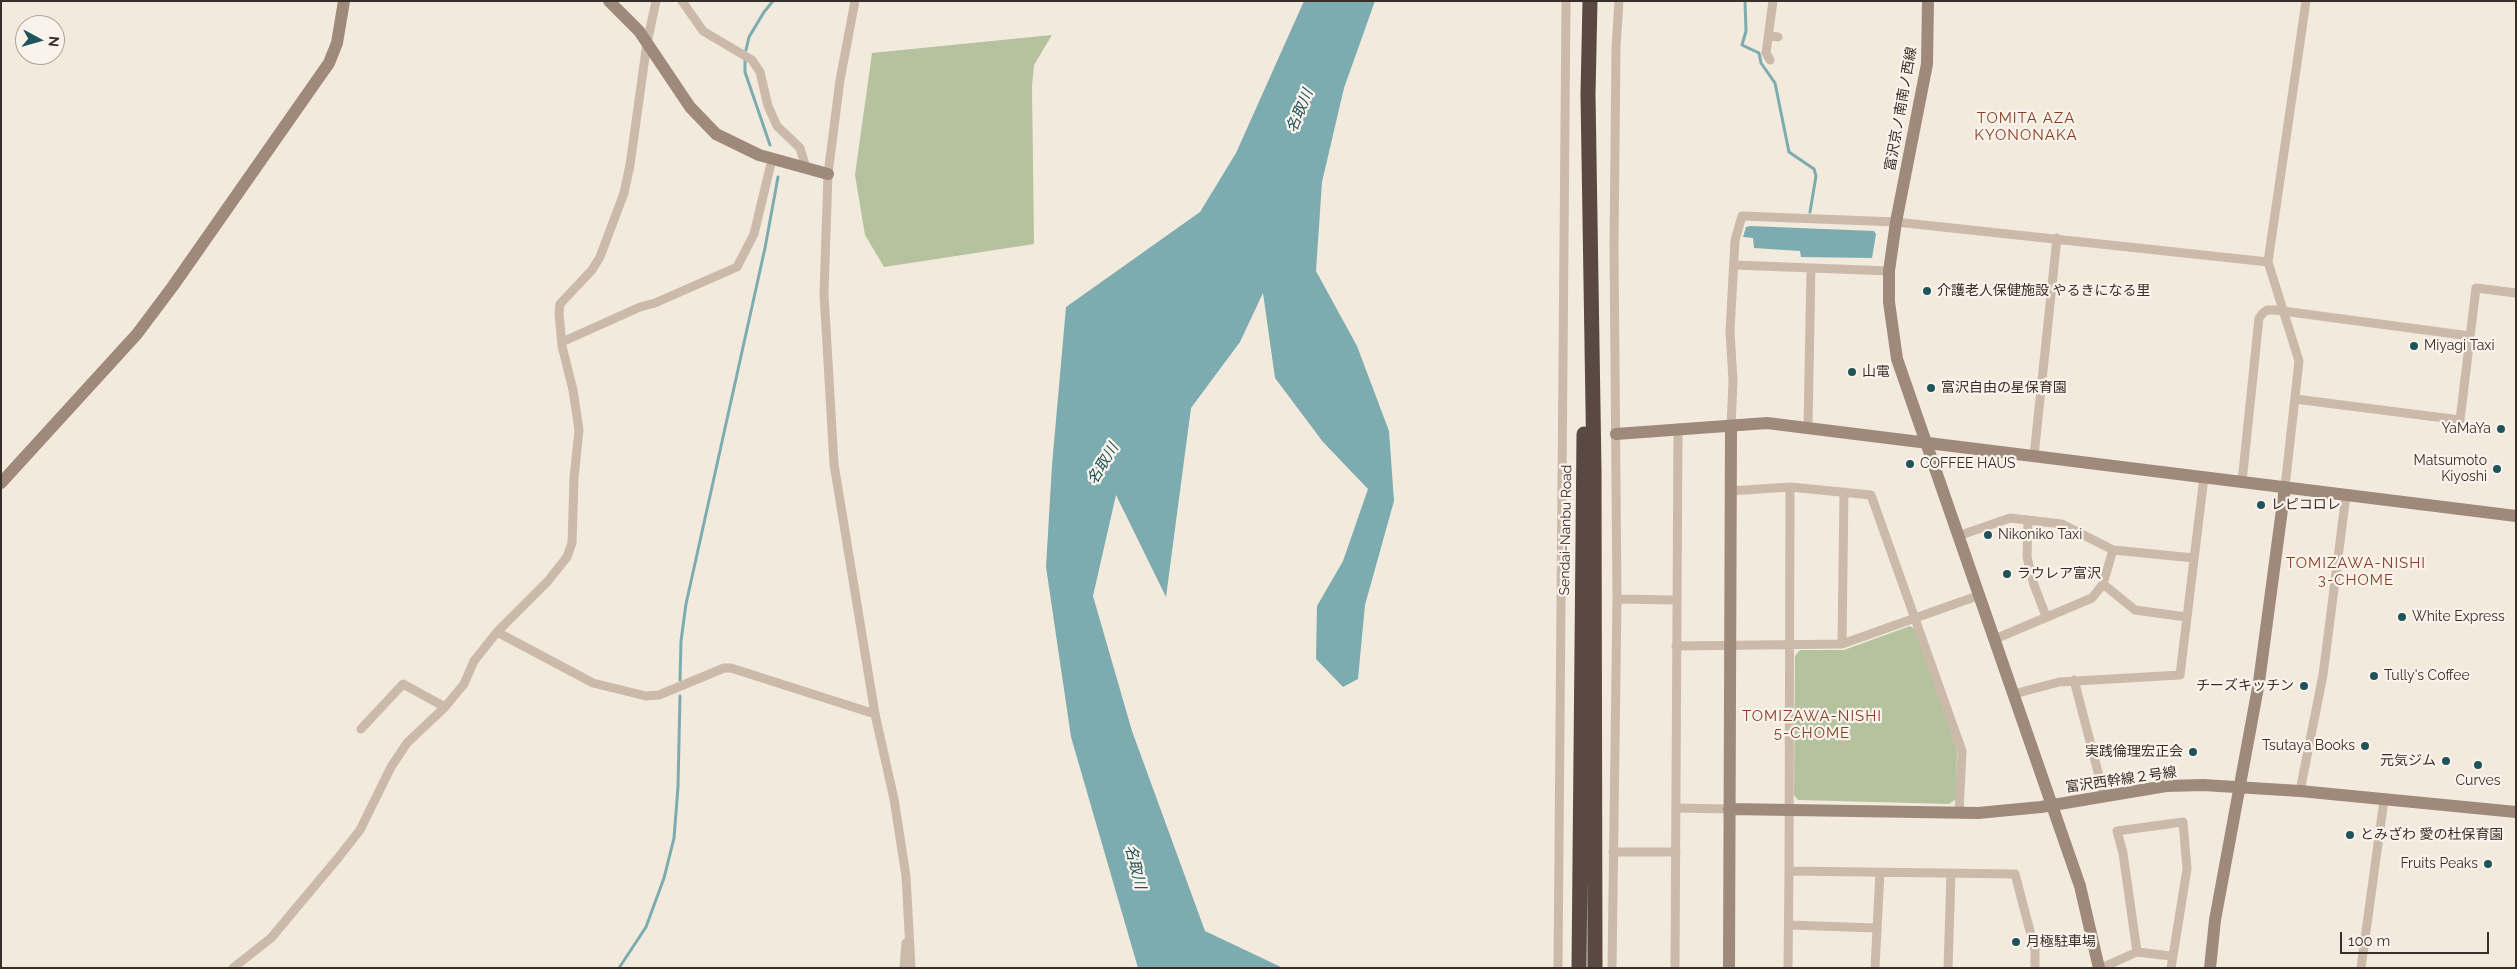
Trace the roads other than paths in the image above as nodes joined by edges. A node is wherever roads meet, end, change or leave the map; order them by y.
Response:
1 (344, 1) edge
2 (609, 1) edge
3 (656, 1) edge
4 (855, 1) edge
5 (1566, 1) edge
6 (1590, 1) edge
7 (1618, 1) edge
8 (1773, 1) edge
9 (1928, 1) edge
10 (2306, 1) edge
11 (685, 3) edge
12 (1768, 36) junction
13 (1778, 37) dead end
14 (647, 43) junction
15 (1770, 60) dead end
16 (1588, 94) junction
17 (772, 159) junction
18 (806, 168) junction
19 (828, 174) junction
20 (1896, 222) junction
21 (2057, 238) junction
22 (2268, 262) junction
23 (1735, 265) junction
24 (1812, 268) junction
25 (1889, 271) junction
26 (2516, 293) edge
27 (2285, 312) junction
28 (2470, 336) junction
29 (562, 342) junction
30 (2295, 399) junction
31 (1731, 426) junction
32 (1808, 427) junction
33 (1678, 428) junction
34 (1616, 434) junction
35 (1927, 443) junction
36 (2034, 456) junction
37 (2204, 477) junction
38 (2242, 482) junction
39 (1, 483) edge
40 (1790, 487) junction
41 (2285, 487) junction
42 (1730, 491) junction
43 (1844, 492) junction
44 (2346, 495) junction
45 (2516, 516) edge
46 (2028, 520) junction
47 (1958, 536) junction
48 (2113, 550) junction
49 (2194, 558) junction
50 (2103, 584) junction
51 (1980, 595) junction
52 (1617, 599) junction
53 (1675, 600) junction
54 (2046, 616) junction
55 (2186, 617) junction
56 (1916, 619) junction
57 (497, 632) junction
58 (1996, 638) junction
59 (1790, 644) junction
60 (1842, 644) junction
61 (1730, 645) junction
62 (1676, 646) junction
63 (2074, 680) junction
64 (2014, 694) junction
65 (445, 707) junction
66 (875, 714) junction
67 (361, 729) dead end
68 (2241, 786) junction
69 (2300, 791) junction
70 (2104, 795) junction
71 (2384, 800) junction
72 (2053, 805) junction
73 (1676, 808) junction
74 (1729, 809) junction
75 (1790, 811) junction
76 (2516, 812) edge
77 (1959, 814) junction
78 (1613, 852) junction
79 (1676, 852) junction
80 (1789, 871) junction
81 (1880, 872) junction
82 (1952, 873) junction
83 (909, 921) junction
84 (1789, 925) junction
85 (1877, 928) junction
86 (2136, 952) junction
87 (2171, 956) junction
88 (233, 968) edge
89 (904, 968) edge
90 (911, 968) edge
91 (1558, 968) edge
92 (1579, 968) edge
93 (1595, 968) edge
94 (1612, 968) edge
95 (1675, 968) edge
96 (1729, 968) edge
97 (1788, 968) edge
98 (1875, 968) edge
99 (1948, 968) edge
100 (2035, 968) edge
101 (2100, 968) edge
102 (2171, 968) edge
103 (2210, 968) edge
104 (2361, 968) edge

1 - 39 street
2 - 14 street
3 - 14 street
4 - 19 street
5 - 91 street
6 - 16 highway, Sendai-Nanbu Road
7 - 34 street
8 - 12 street
9 - 20 street, 富沢京ノ南南ノ西線
10 - 22 street
11 - 18 street
12 - 13 street
12 - 15 street
14 - 17 street
14 - 29 street
16 - 92 highway, Sendai-Nanbu Road
16 - 93 highway, Sendai-Nanbu Road
17 - 18 street
17 - 29 street
18 - 19 street
19 - 66 street
20 - 21 street
20 - 23 street
20 - 25 street, 富沢京ノ南南ノ西線
21 - 22 street
21 - 36 street
22 - 27 street
23 - 24 street
23 - 31 street
24 - 25 street
24 - 32 street
25 - 35 street, 富沢京ノ南南ノ西線
26 - 28 street
27 - 28 street
27 - 30 street
27 - 38 street
28 - 30 street
29 - 57 street
30 - 41 street
31 - 32 street
31 - 33 street
31 - 42 street
32 - 35 street
33 - 34 street
33 - 53 street
34 - 52 street
35 - 36 street
35 - 47 street, 富沢京ノ南南ノ西線
36 - 37 street
37 - 38 street
37 - 49 street
38 - 41 street
40 - 42 street
40 - 43 street
40 - 59 street
41 - 44 street
41 - 68 street
42 - 61 street
43 - 56 street
43 - 60 street
44 - 45 street
44 - 69 street
46 - 47 street
46 - 48 street
46 - 54 street
47 - 51 street, 富沢京ノ南南ノ西線
48 - 49 street
48 - 50 street
49 - 55 street
50 - 54 street
50 - 55 street
51 - 56 street
51 - 58 street, 富沢京ノ南南ノ西線
52 - 53 street
52 - 78 street
53 - 62 street
54 - 58 street
55 - 63 street
56 - 60 street
56 - 77 street
57 - 65 street
57 - 66 street
58 - 64 street, 富沢京ノ南南ノ西線
59 - 60 street
59 - 61 street
59 - 75 street
61 - 62 street
61 - 74 street
62 - 73 street
63 - 64 street
63 - 70 street
64 - 72 street, 富沢京ノ南南ノ西線
65 - 67 street
65 - 88 street
66 - 83 street
68 - 69 street, 富沢西幹線２号線
68 - 70 street, 富沢西幹線２号線
68 - 103 street
69 - 71 street, 富沢西幹線２号線
70 - 72 street, 富沢西幹線２号線
71 - 76 street, 富沢西幹線２号線
71 - 104 street
72 - 77 street, 富沢西幹線２号線
72 - 101 street, 富沢京ノ南南ノ西線
73 - 74 street
73 - 79 street
74 - 75 street, 富沢西幹線２号線
74 - 96 street
75 - 77 street, 富沢西幹線２号線
75 - 80 street
78 - 79 street
78 - 94 street
79 - 95 street
80 - 81 street
80 - 84 street
81 - 82 street
81 - 85 street
82 - 99 street
82 - 100 street
83 - 89 street
83 - 90 street
84 - 85 street
84 - 97 street
85 - 98 street
86 - 87 street
86 - 87 street
86 - 101 street
87 - 102 street

